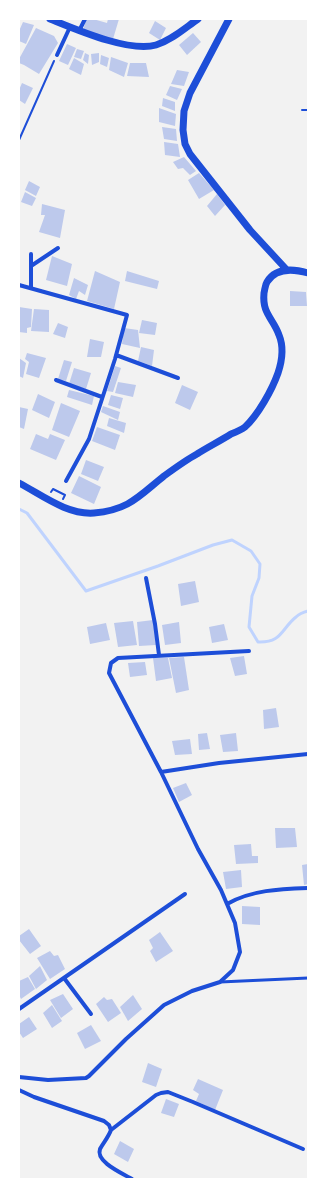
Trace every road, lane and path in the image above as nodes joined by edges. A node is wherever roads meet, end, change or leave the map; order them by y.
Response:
1 (50, 19) edge
2 (84, 19) edge
3 (198, 19) edge
4 (229, 19) edge
5 (70, 27) junction
6 (79, 31) junction
7 (57, 55) joint
8 (302, 110) dead end
9 (308, 110) edge
10 (19, 140) edge
11 (58, 248) dead end
12 (31, 254) dead end
13 (31, 266) junction
14 (286, 270) junction
15 (308, 273) edge
16 (19, 285) edge
17 (31, 288) junction
18 (116, 355) junction
19 (178, 378) dead end
20 (56, 380) dead end
21 (102, 397) junction
22 (66, 481) dead end
23 (19, 483) edge
24 (62, 485) dead end
25 (53, 489) dead end
26 (59, 492) junction
27 (65, 495) dead end
28 (146, 578) dead end
29 (249, 651) dead end
30 (159, 655) junction
31 (308, 754) edge
32 (161, 772) junction
33 (308, 888) edge
34 (185, 894) dead end
35 (227, 904) junction
36 (64, 978) junction
37 (308, 978) edge
38 (220, 982) junction
39 (19, 1009) edge
40 (91, 1014) dead end
41 (19, 1077) edge
42 (19, 1090) edge
43 (111, 1130) junction
44 (303, 1149) dead end
45 (132, 1179) edge

1 - 5 street
2 - 6 street
3 - 6 street
4 - 14 street
5 - 6 street
5 - 7 street
7 - 10 path
8 - 9 path
11 - 13 street
12 - 13 street
13 - 17 street
14 - 15 street
14 - 23 street
16 - 17 street
17 - 18 street
18 - 19 street
18 - 21 street
20 - 21 street
21 - 22 street
24 - 26 path
25 - 26 path
26 - 27 path
28 - 30 street
29 - 30 street
30 - 32 street
31 - 32 street
32 - 35 street
33 - 35 street
34 - 36 street
35 - 38 street
36 - 39 street
36 - 40 street
37 - 38 lane
38 - 41 street
42 - 43 street
43 - 44 street
43 - 45 street

